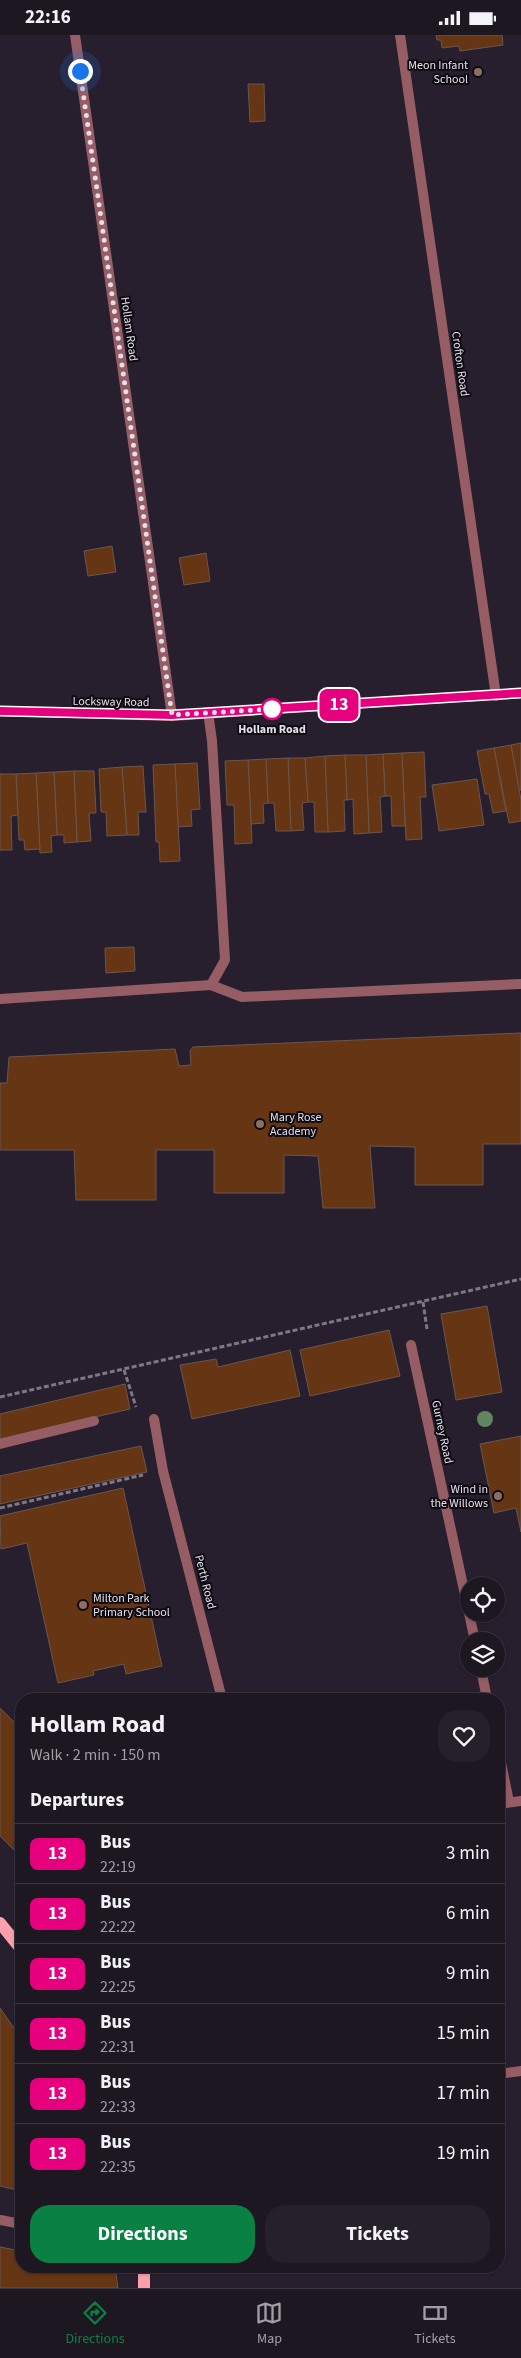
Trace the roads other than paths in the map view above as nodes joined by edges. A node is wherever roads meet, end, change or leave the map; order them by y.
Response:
1 (75, 35) edge
2 (400, 35) edge
3 (521, 693) edge
4 (496, 696) junction
5 (0, 711) edge
6 (208, 712) junction
7 (172, 715) junction
8 (521, 984) edge
9 (211, 985) junction
10 (0, 999) edge
11 (411, 1345) dead end
12 (154, 1419) road end
13 (94, 1421) dead end
14 (0, 1444) edge
15 (473, 1632) edge
16 (482, 1677) edge
17 (220, 1693) edge
18 (486, 1693) edge
19 (521, 1801) edge
20 (505, 1803) edge
21 (0, 1923) edge
22 (15, 1942) edge
23 (521, 2071) edge
24 (505, 2073) edge
25 (0, 2219) edge
26 (15, 2223) edge
27 (144, 2273) edge
28 (144, 2288) edge

1 - 7 street, Hollam Road
2 - 4 street, Crofton Road
3 - 4 street, Locksway Road
4 - 6 street, Locksway Road
5 - 7 street, Locksway Road
6 - 7 street, Locksway Road
6 - 9 street
8 - 9 street
9 - 10 street
11 - 15 street, Gurney Road
12 - 17 street, Perth Road
13 - 14 street
16 - 18 street
19 - 20 street
21 - 22 main road
23 - 24 street
25 - 26 street
27 - 28 main road

